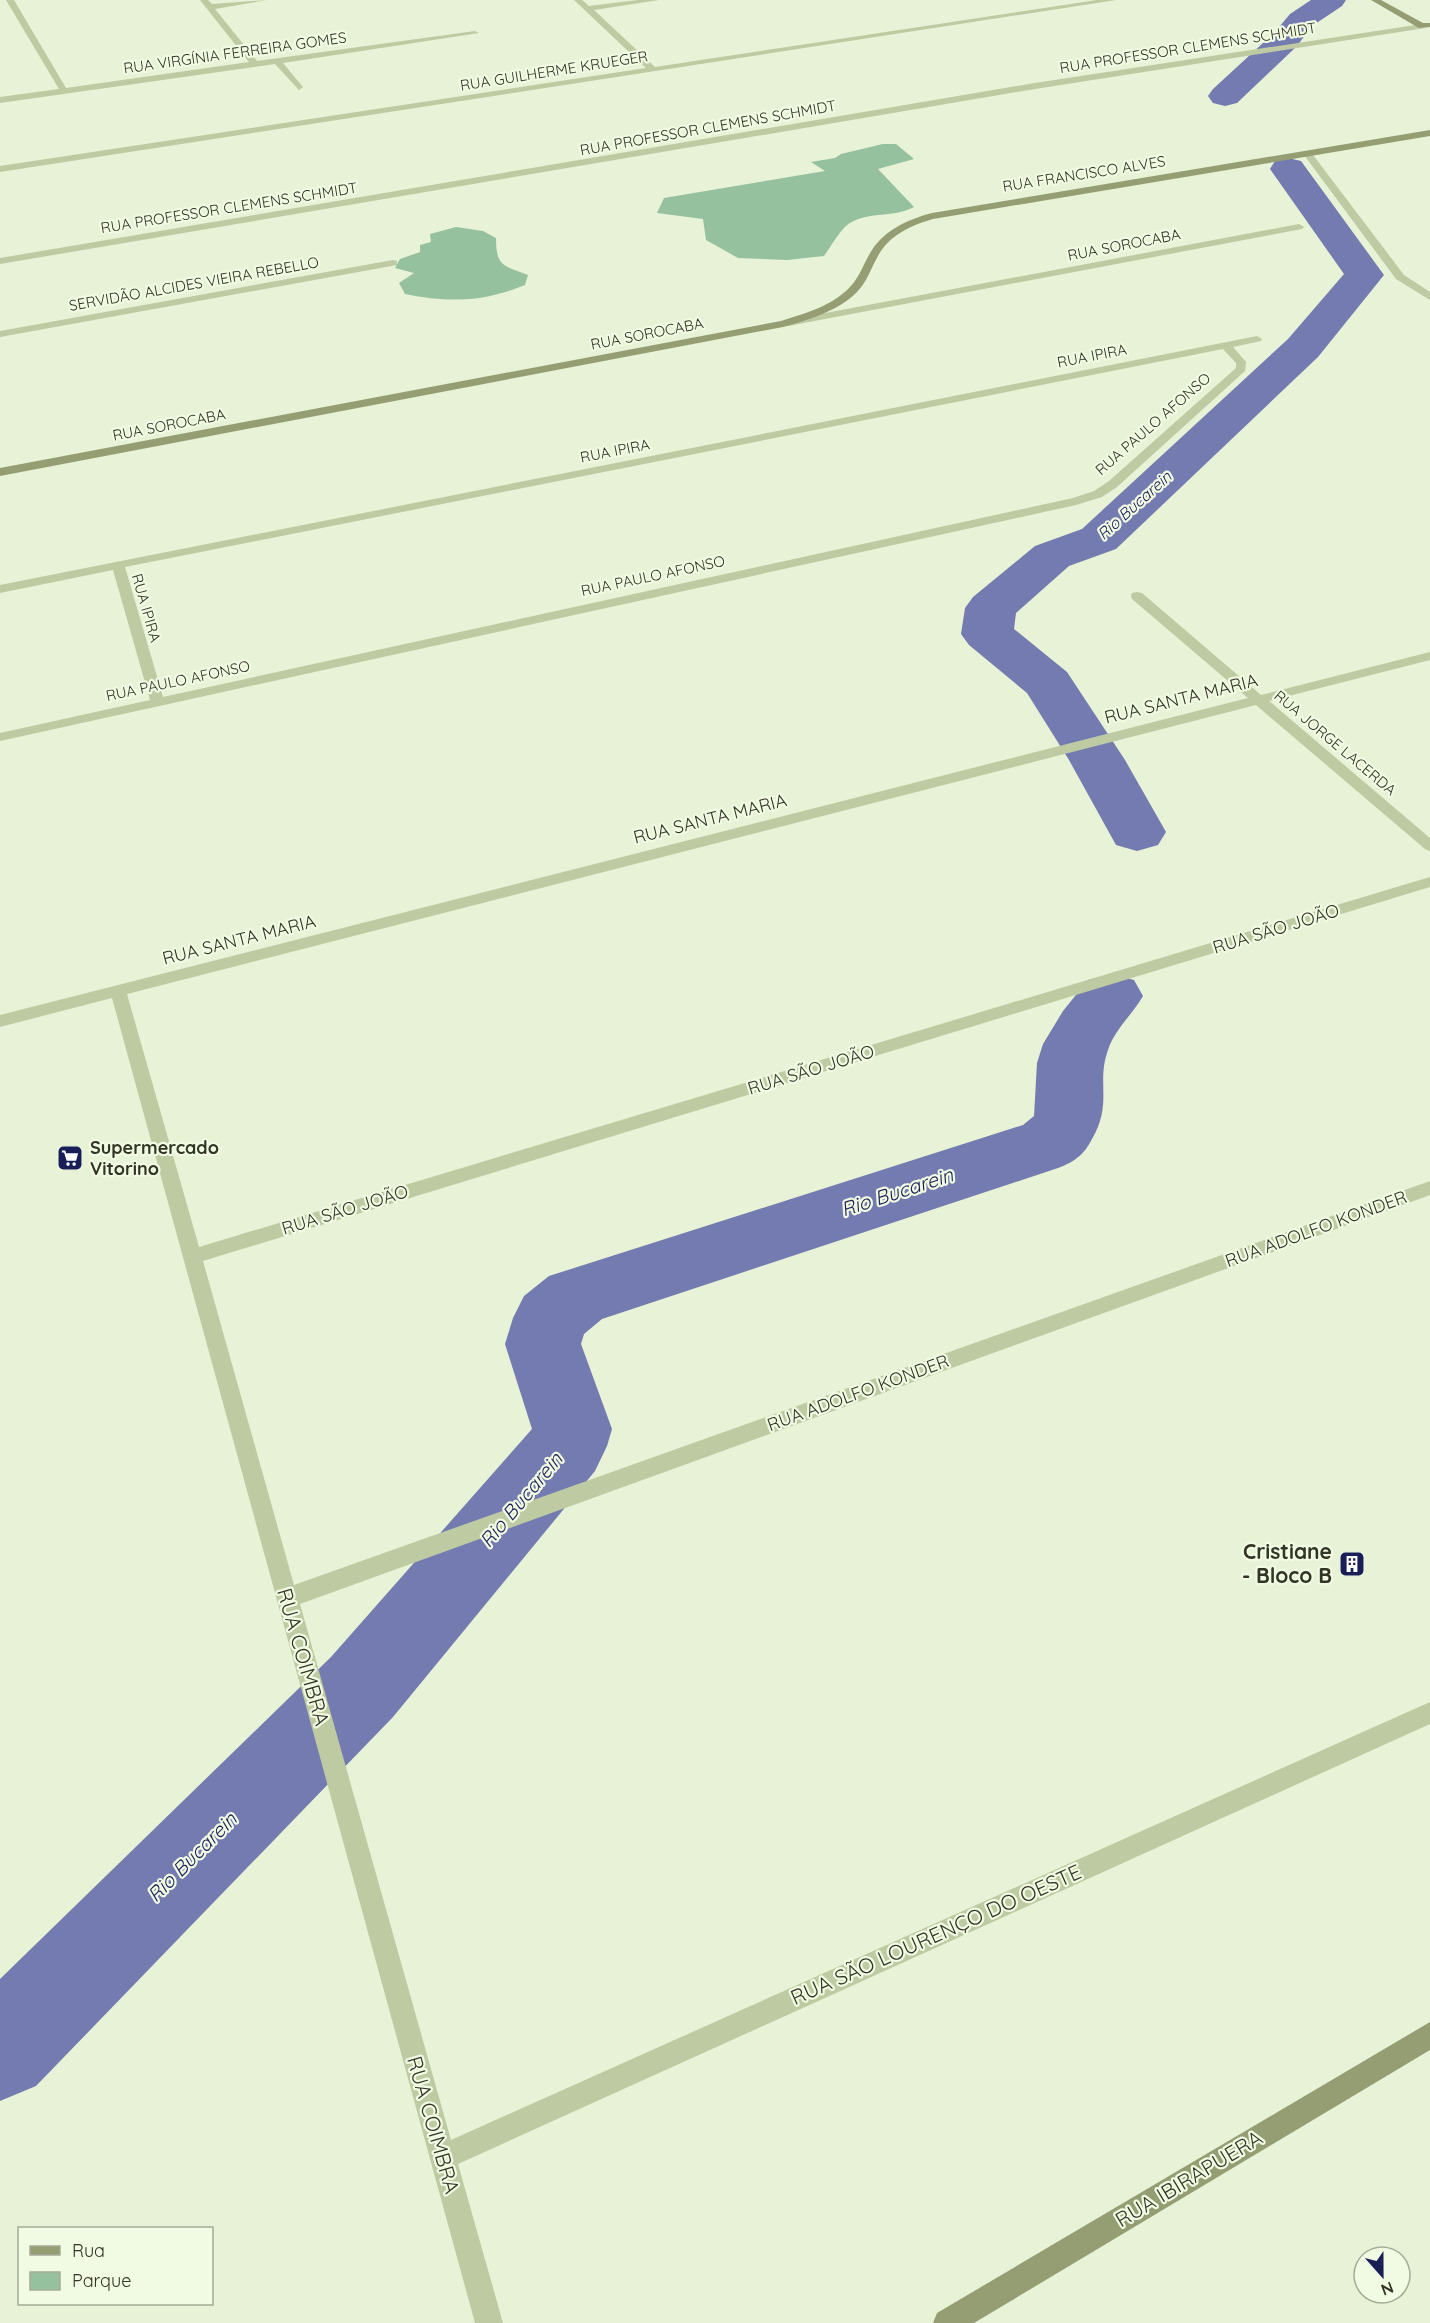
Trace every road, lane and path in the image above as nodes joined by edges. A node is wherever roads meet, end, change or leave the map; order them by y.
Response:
1 (10, 0) edge
2 (263, 0) edge
3 (578, 0) edge
4 (655, 0) edge
5 (1112, 0) edge
6 (1375, 0) edge
7 (207, 3) edge
8 (587, 9) junction
9 (1426, 26) edge
10 (475, 33) dead end
11 (277, 61) junction
12 (255, 64) junction
13 (653, 70) junction
14 (298, 87) dead end
15 (64, 91) junction
16 (0, 100) edge
17 (1430, 133) edge
18 (1307, 153) junction
19 (0, 169) edge
20 (1299, 227) dead end
21 (0, 261) edge
22 (393, 263) dead end
23 (1430, 297) edge
24 (783, 324) junction
25 (0, 334) edge
26 (1257, 339) dead end
27 (1225, 345) junction
28 (0, 472) edge
29 (118, 565) junction
30 (0, 588) edge
31 (1137, 596) dead end
32 (1430, 656) edge
33 (1258, 700) junction
34 (158, 702) junction
35 (0, 737) edge
36 (1430, 846) edge
37 (1430, 882) edge
38 (118, 991) junction
39 (0, 1021) edge
40 (1430, 1188) edge
41 (191, 1257) junction
42 (286, 1598) junction
43 (1430, 1713) edge
44 (1430, 2035) edge
45 (442, 2158) junction
46 (489, 2323) edge
47 (947, 2323) edge

1 - 15 street
2 - 7 street
3 - 8 street
4 - 8 street
5 - 13 street, RUA GUILHERME KRUEGER
6 - 9 main road
7 - 12 street
8 - 13 street
9 - 21 street, RUA PROFESSOR CLEMENS SCHMIDT
10 - 11 street, RUA VIRGÍNIA FERREIRA GOMES
11 - 12 street, RUA VIRGÍNIA FERREIRA GOMES
11 - 14 street
12 - 15 street, RUA VIRGÍNIA FERREIRA GOMES
13 - 19 street, RUA GUILHERME KRUEGER
15 - 16 street, RUA VIRGÍNIA FERREIRA GOMES
17 - 18 main road, RUA FRANCISCO ALVES
18 - 23 street
18 - 24 main road, RUA FRANCISCO ALVES
20 - 24 street, RUA SOROCABA
22 - 25 street, SERVIDÃO ALCIDES VIEIRA REBELLO
24 - 28 main road, RUA SOROCABA
26 - 27 street, RUA IPIRA
27 - 29 street, RUA IPIRA
27 - 34 street, RUA PAULO AFONSO
29 - 30 street
29 - 34 street, RUA IPIRA
31 - 33 street, RUA JORGE LACERDA
32 - 33 street, RUA SANTA MARIA
33 - 36 street, RUA JORGE LACERDA
33 - 38 street, RUA SANTA MARIA
34 - 35 street, RUA PAULO AFONSO
37 - 41 street, RUA SÃO JOÃO
38 - 39 street, RUA SANTA MARIA
38 - 41 street, RUA COIMBRA
40 - 42 street, RUA ADOLFO KONDER
41 - 42 street, RUA COIMBRA
42 - 45 street, RUA COIMBRA
43 - 45 street, RUA SÃO LOURENÇO DO OESTE
44 - 47 main road, RUA IBIRAPUERA
45 - 46 street, RUA COIMBRA

